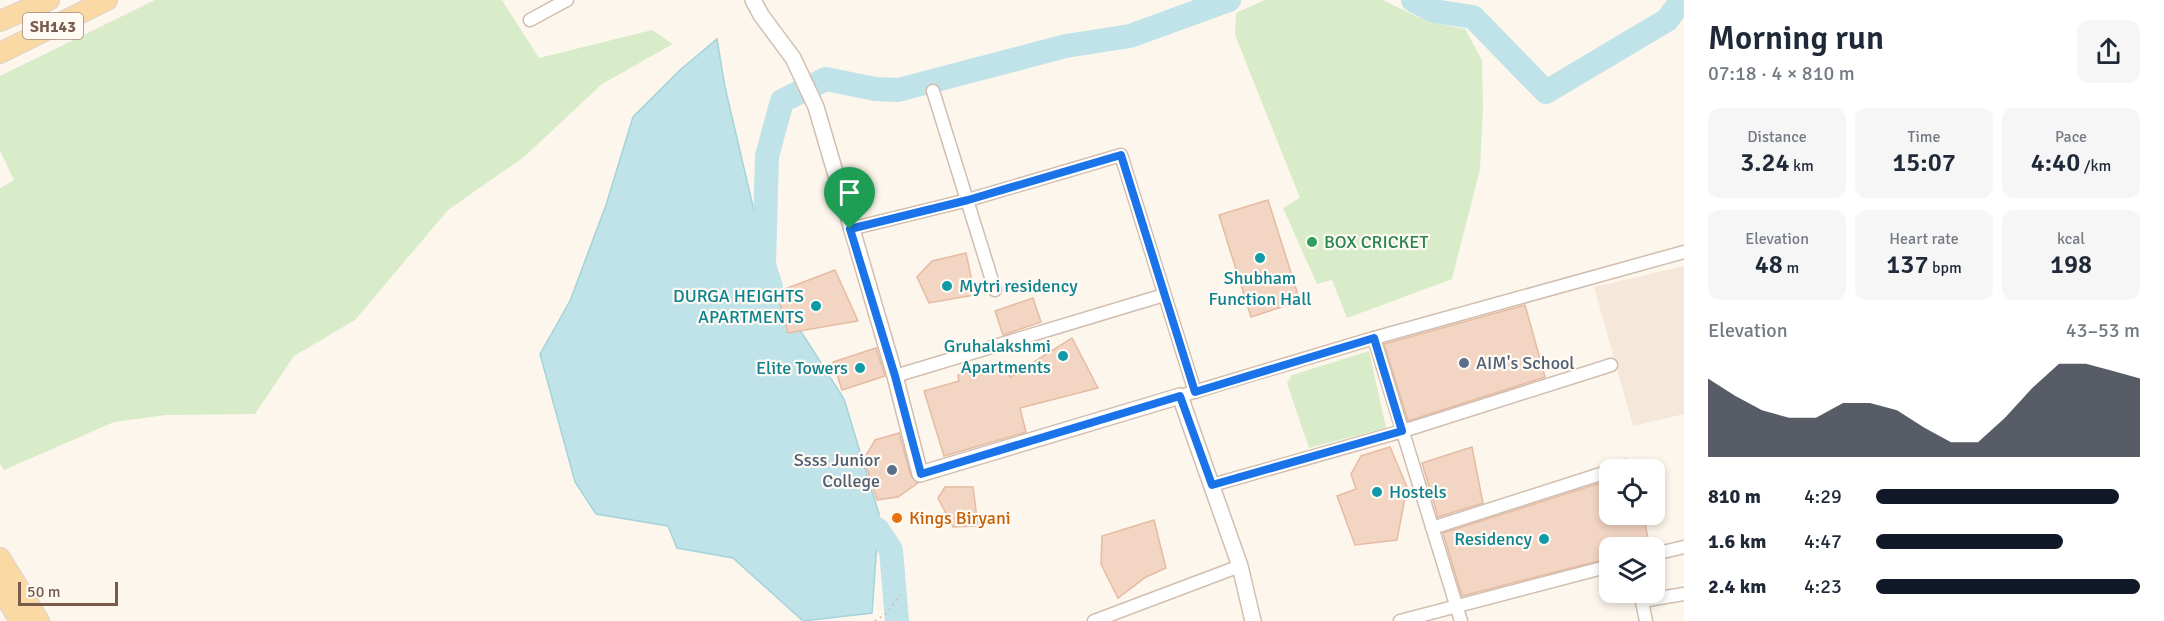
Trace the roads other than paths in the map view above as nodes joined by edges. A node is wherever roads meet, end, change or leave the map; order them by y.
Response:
1 (49, 0) edge
2 (107, 0) edge
3 (567, 0) edge
4 (753, 0) edge
5 (530, 20) dead end
6 (0, 21) edge
7 (0, 53) edge
8 (933, 91) dead end
9 (968, 200) junction
10 (850, 229) junction
11 (1684, 252) edge
12 (995, 290) dead end
13 (1164, 295) junction
14 (1374, 338) junction
15 (1611, 365) dead end
16 (895, 376) junction
17 (1188, 394) junction
18 (1402, 431) junction
19 (1599, 475) edge
20 (1212, 485) junction
21 (1432, 528) junction
22 (1684, 547) edge
23 (1665, 551) edge
24 (0, 558) edge
25 (1240, 566) junction
26 (1599, 569) edge
27 (0, 588) edge
28 (1665, 598) edge
29 (1683, 598) edge
30 (1642, 603) edge
31 (1456, 606) junction
32 (1111, 618) edge
33 (20, 621) edge
34 (39, 621) edge
35 (1094, 621) edge
36 (1253, 621) edge
37 (1400, 621) edge
38 (1461, 621) edge
39 (1646, 621) edge

1 - 6 main road, SH143
2 - 7 main road, SH143
3 - 5 street
4 - 10 street
8 - 9 street
9 - 10 street
9 - 12 street
9 - 13 street
10 - 16 street
11 - 14 street
13 - 16 street
13 - 17 street
14 - 17 street
14 - 18 street
15 - 18 street
16 - 17 street
17 - 20 street
18 - 20 street
18 - 21 street
19 - 21 street
20 - 25 street
21 - 31 street
22 - 23 street
24 - 34 main road
25 - 32 street
25 - 36 street
26 - 31 street
27 - 33 main road
28 - 29 street
30 - 39 street
31 - 37 street
31 - 38 street
32 - 35 street

